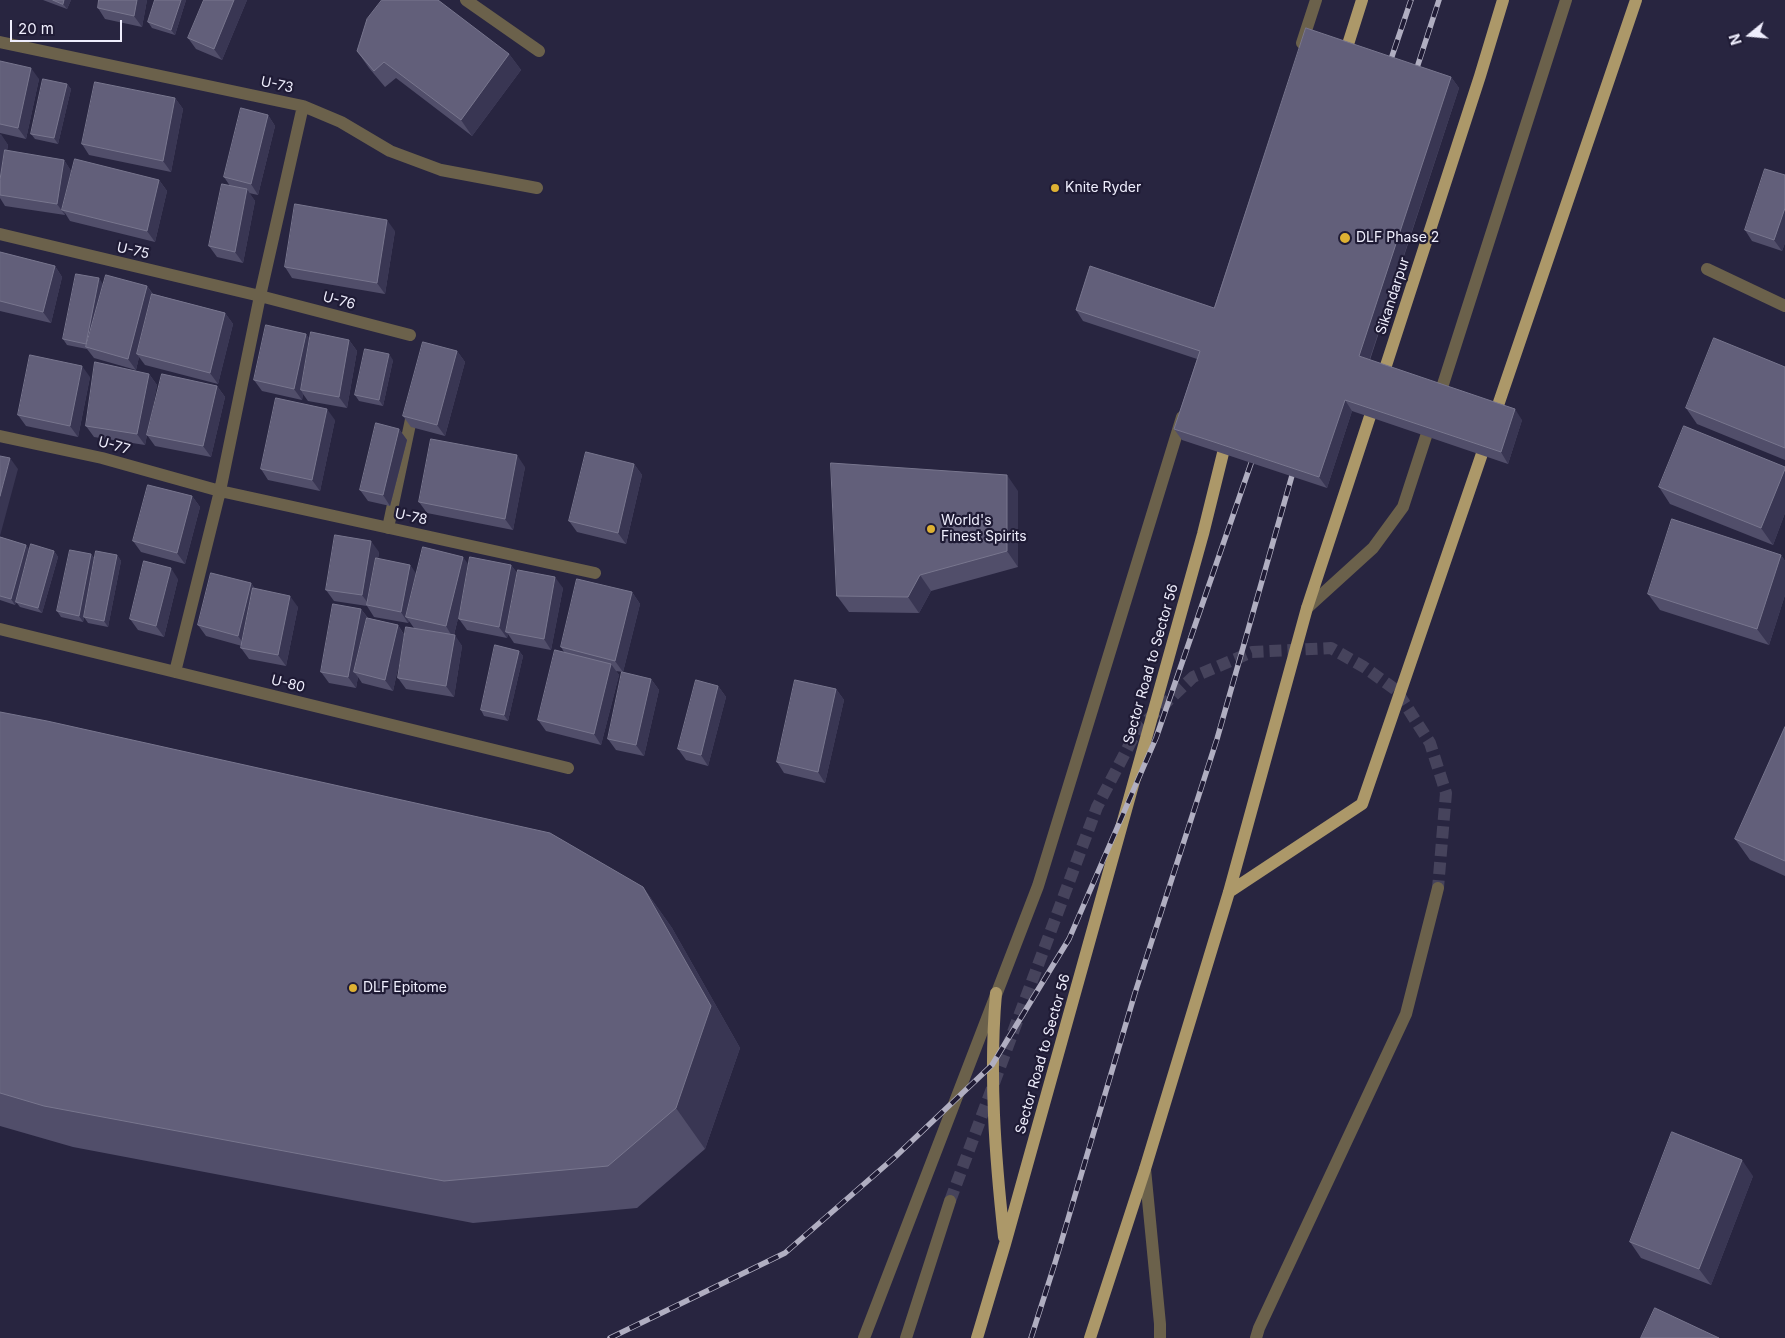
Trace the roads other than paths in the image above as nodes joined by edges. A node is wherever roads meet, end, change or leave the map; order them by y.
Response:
1 (466, 0) edge
2 (1316, 0) edge
3 (1362, 0) edge
4 (1503, 0) edge
5 (1566, 0) edge
6 (1636, 0) edge
7 (0, 42) edge
8 (540, 50) dead end
9 (1299, 53) edge
10 (1337, 66) edge
11 (303, 106) junction
12 (537, 188) dead end
13 (0, 234) edge
14 (1707, 269) dead end
15 (260, 296) junction
16 (1785, 306) edge
17 (410, 335) dead end
18 (415, 400) edge
19 (1187, 401) edge
20 (1231, 425) edge
21 (0, 436) edge
22 (220, 491) junction
23 (388, 528) junction
24 (595, 573) dead end
25 (1307, 608) junction
26 (0, 629) edge
27 (175, 672) junction
28 (568, 768) dead end
29 (1438, 888) tunnel mouth
30 (1229, 892) junction
31 (996, 993) junction
32 (1145, 1169) junction
33 (950, 1201) tunnel mouth
34 (1005, 1244) junction
35 (864, 1338) edge
36 (906, 1338) edge
37 (977, 1338) edge
38 (1090, 1338) edge
39 (1160, 1338) edge
40 (1256, 1338) edge

1 - 8 street
2 - 9 street
3 - 10 main road
4 - 25 main road, Sikandarpur
5 - 25 street
6 - 30 main road
7 - 11 street, U-73
11 - 12 street, U-73
11 - 15 street
13 - 15 street, U-75
14 - 16 street
15 - 17 street, U-76
15 - 22 street
18 - 23 street
19 - 31 street
20 - 34 main road, Sector Road to Sector 56
21 - 22 street, U-77
22 - 23 street, U-78
22 - 27 street
23 - 24 street, U-78
25 - 30 main road, Sikandarpur
26 - 27 street, U-80
27 - 28 street, U-80
29 - 40 street
30 - 32 main road
31 - 34 main road
31 - 35 street
32 - 38 main road
32 - 39 street
33 - 36 street
34 - 37 main road, Sector Road to Sector 56

